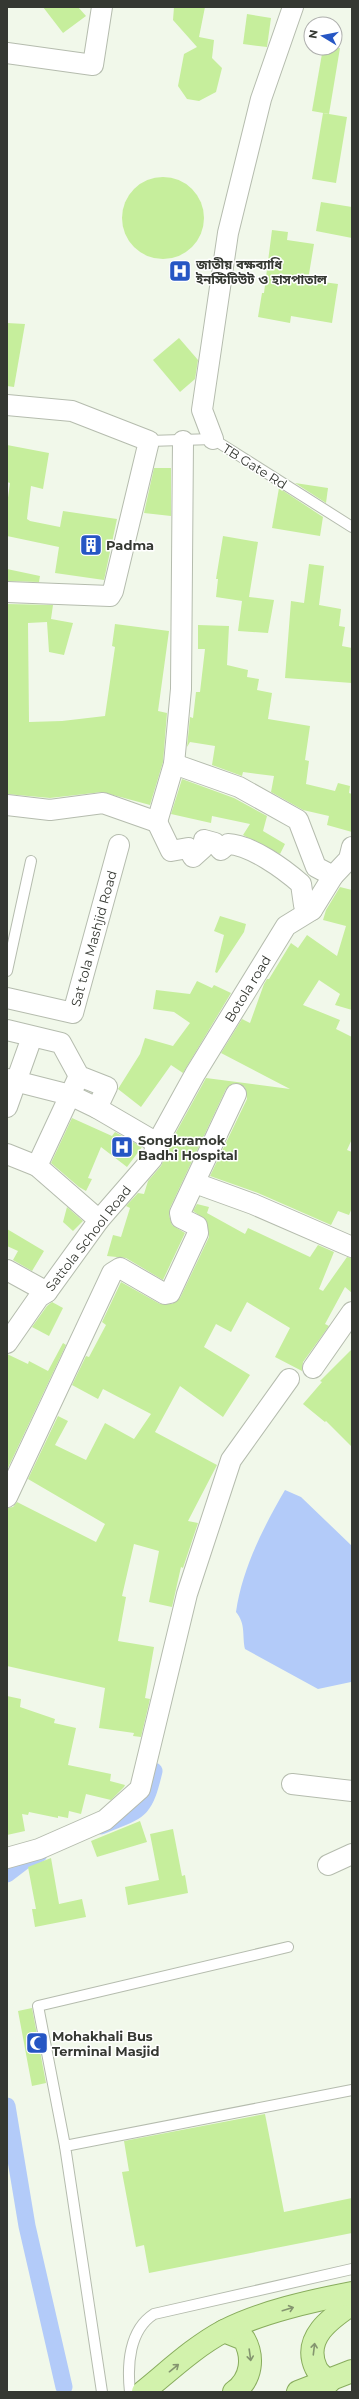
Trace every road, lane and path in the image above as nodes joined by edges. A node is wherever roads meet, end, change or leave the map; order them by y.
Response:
1 (102, 7) edge
2 (293, 7) edge
3 (7, 53) edge
4 (7, 405) edge
5 (213, 439) junction
6 (149, 441) junction
7 (183, 441) junction
8 (352, 527) edge
9 (7, 592) edge
10 (174, 764) junction
11 (7, 805) edge
12 (157, 822) junction
13 (118, 845) dead end
14 (352, 847) edge
15 (31, 861) dead end
16 (334, 876) junction
17 (312, 910) junction
18 (7, 971) edge
19 (7, 998) edge
20 (7, 1030) edge
21 (32, 1037) junction
22 (79, 1076) junction
23 (12, 1080) edge
24 (236, 1094) dead end
25 (70, 1095) junction
26 (7, 1107) edge
27 (97, 1108) junction
28 (157, 1143) junction
29 (7, 1154) edge
30 (37, 1166) junction
31 (195, 1183) junction
32 (99, 1220) junction
33 (352, 1247) edge
34 (7, 1270) edge
35 (47, 1292) junction
36 (352, 1312) edge
37 (7, 1343) edge
38 (313, 1368) dead end
39 (289, 1380) dead end
40 (7, 1497) edge
41 (292, 1784) dead end
42 (352, 1791) edge
43 (352, 1854) edge
44 (7, 1858) edge
45 (328, 1865) dead end
46 (288, 1948) dead end
47 (352, 2090) edge
48 (65, 2146) junction
49 (352, 2269) edge
50 (352, 2292) edge
51 (352, 2304) edge
52 (224, 2331) junction
53 (352, 2371) edge
54 (329, 2382) junction
55 (102, 2392) edge
56 (130, 2392) edge
57 (143, 2392) edge
58 (234, 2392) edge
59 (298, 2392) edge

1 - 3 street
2 - 5 street
4 - 6 street
5 - 7 lane, TB Gate Rd
5 - 8 lane, TB Gate Rd
6 - 7 lane, TB Gate Rd
6 - 9 street
7 - 10 street
10 - 12 street
10 - 16 street
11 - 12 street
12 - 17 street
13 - 19 street, Sat tola Mashjid Road
14 - 16 street, Botola road
15 - 18 lane
16 - 17 street, Botola road
17 - 28 street, Botola road
20 - 21 street
21 - 22 street
21 - 23 street
22 - 25 street
22 - 27 street
23 - 25 street
23 - 26 street
24 - 31 street
25 - 27 street
25 - 30 street
27 - 28 street
28 - 32 street, Sattola School Road
29 - 30 street
30 - 32 street
31 - 33 street
31 - 40 street
32 - 35 street, Sattola School Road
34 - 35 street
35 - 37 street, Sattola School Road
36 - 38 street
39 - 44 street
41 - 42 street
43 - 45 street
46 - 48 lane
47 - 48 lane
48 - 55 lane
49 - 56 lane
52 -> 50 main road
54 -> 51 main road
57 -> 52 main road
52 -> 58 main road
53 - 54 main road
54 - 59 main road

